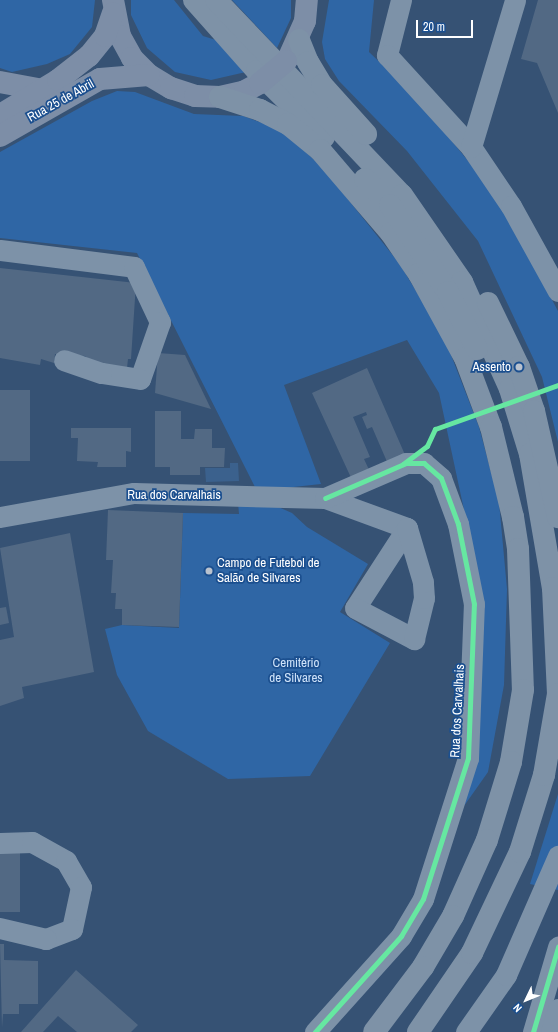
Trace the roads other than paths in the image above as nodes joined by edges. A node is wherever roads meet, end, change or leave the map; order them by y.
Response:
1 (194, 0) edge
2 (216, 0) edge
3 (401, 0) edge
4 (515, 0) edge
5 (308, 1) edge
6 (113, 6) edge
7 (294, 48) junction
8 (149, 75) junction
9 (0, 82) edge
10 (43, 90) junction
11 (220, 96) junction
12 (0, 115) edge
13 (0, 136) edge
14 (471, 147) junction
15 (0, 250) edge
16 (558, 291) edge
17 (64, 360) dead end
18 (325, 498) junction
19 (0, 517) edge
20 (558, 517) edge
21 (407, 528) junction
22 (524, 690) junction
23 (558, 694) edge
24 (0, 843) edge
25 (558, 856) edge
26 (0, 928) edge
27 (558, 946) edge
28 (558, 1009) edge
29 (315, 1032) edge
30 (374, 1032) edge
31 (418, 1032) edge
32 (466, 1032) edge
33 (533, 1032) edge
34 (551, 1032) edge

1 - 22 highway
2 - 23 highway
3 - 14 street
4 - 14 street
5 - 7 main road
6 - 8 main road
6 - 10 main road, Rua 25 de Abril
7 - 11 main road, bridge
7 - 20 highway
8 - 11 main road
8 - 13 main road, Rua 25 de Abril
9 - 10 main road, Rua 25 de Abril
10 - 12 main road, Rua 25 de Abril
11 - 22 highway
14 - 16 street
15 - 17 street
18 - 19 street, Rua dos Carvalhais
18 - 21 street, Rua dos Carvalhais
18 - 29 street, Rua dos Carvalhais
21 - 21 street
22 - 30 highway
23 - 31 highway
24 - 26 street
25 - 32 street
27 - 33 street
28 - 34 street

